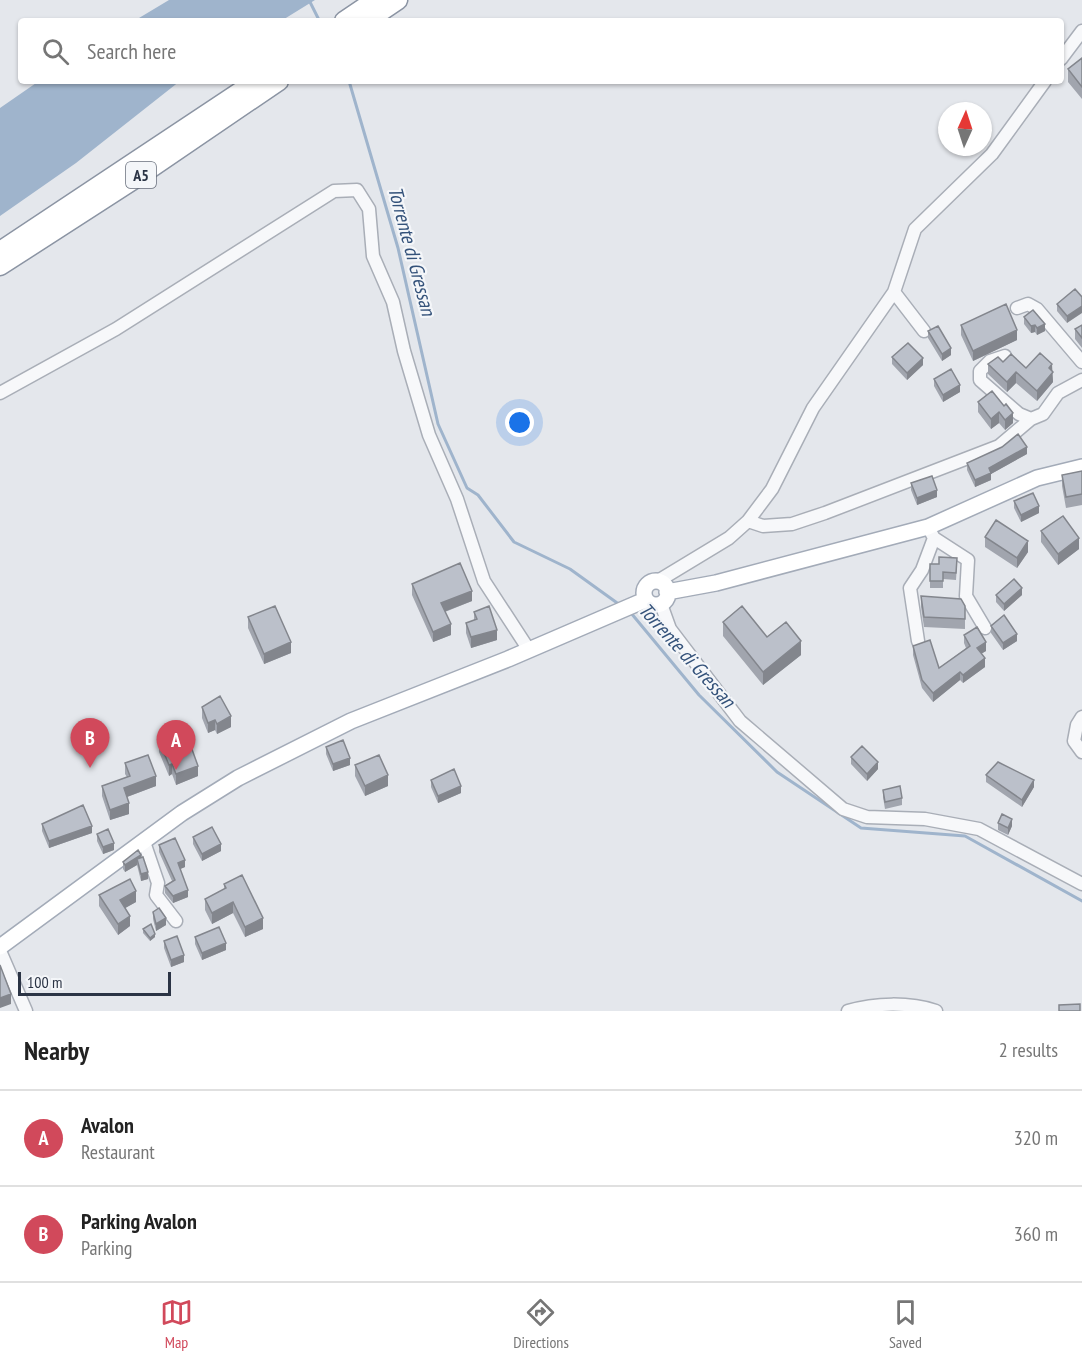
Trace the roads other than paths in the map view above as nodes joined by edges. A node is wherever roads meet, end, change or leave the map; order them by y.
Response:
1 (375, 0) edge
2 (398, 0) edge
3 (348, 18) edge
4 (371, 18) edge
5 (1082, 31) edge
6 (1064, 55) edge
7 (251, 84) edge
8 (275, 84) edge
9 (1043, 84) edge
10 (0, 251) edge
11 (0, 266) edge
12 (894, 292) junction
13 (1017, 308) dead end
14 (924, 331) dead end
15 (1005, 356) edge
16 (1082, 362) edge
17 (1082, 380) edge
18 (0, 393) edge
19 (1031, 419) junction
20 (1082, 467) edge
21 (748, 521) junction
22 (931, 532) junction
23 (662, 592) junction
24 (645, 600) junction
25 (985, 628) dead end
26 (918, 641) dead end
27 (529, 650) junction
28 (1082, 717) edge
29 (1082, 752) edge
30 (144, 842) junction
31 (1082, 884) edge
32 (176, 921) dead end
33 (0, 949) edge
34 (26, 1011) edge
35 (848, 1011) edge
36 (936, 1011) edge

1 - 3 highway
2 - 4 highway
5 - 6 street
7 - 10 highway, A5
8 - 11 highway, A5
9 - 12 street
12 - 14 street
12 - 21 street
13 - 16 street
15 - 19 street
17 - 19 street
18 - 27 street
19 - 21 street
20 - 22 main road
21 - 23 street
22 - 23 main road
22 - 25 street
22 - 26 street
23 - 24 main road
23 - 24 main road
23 - 31 street
24 - 27 main road
27 - 30 main road
28 - 29 street
30 - 32 street
30 - 33 main road
33 - 34 street
35 - 36 street

